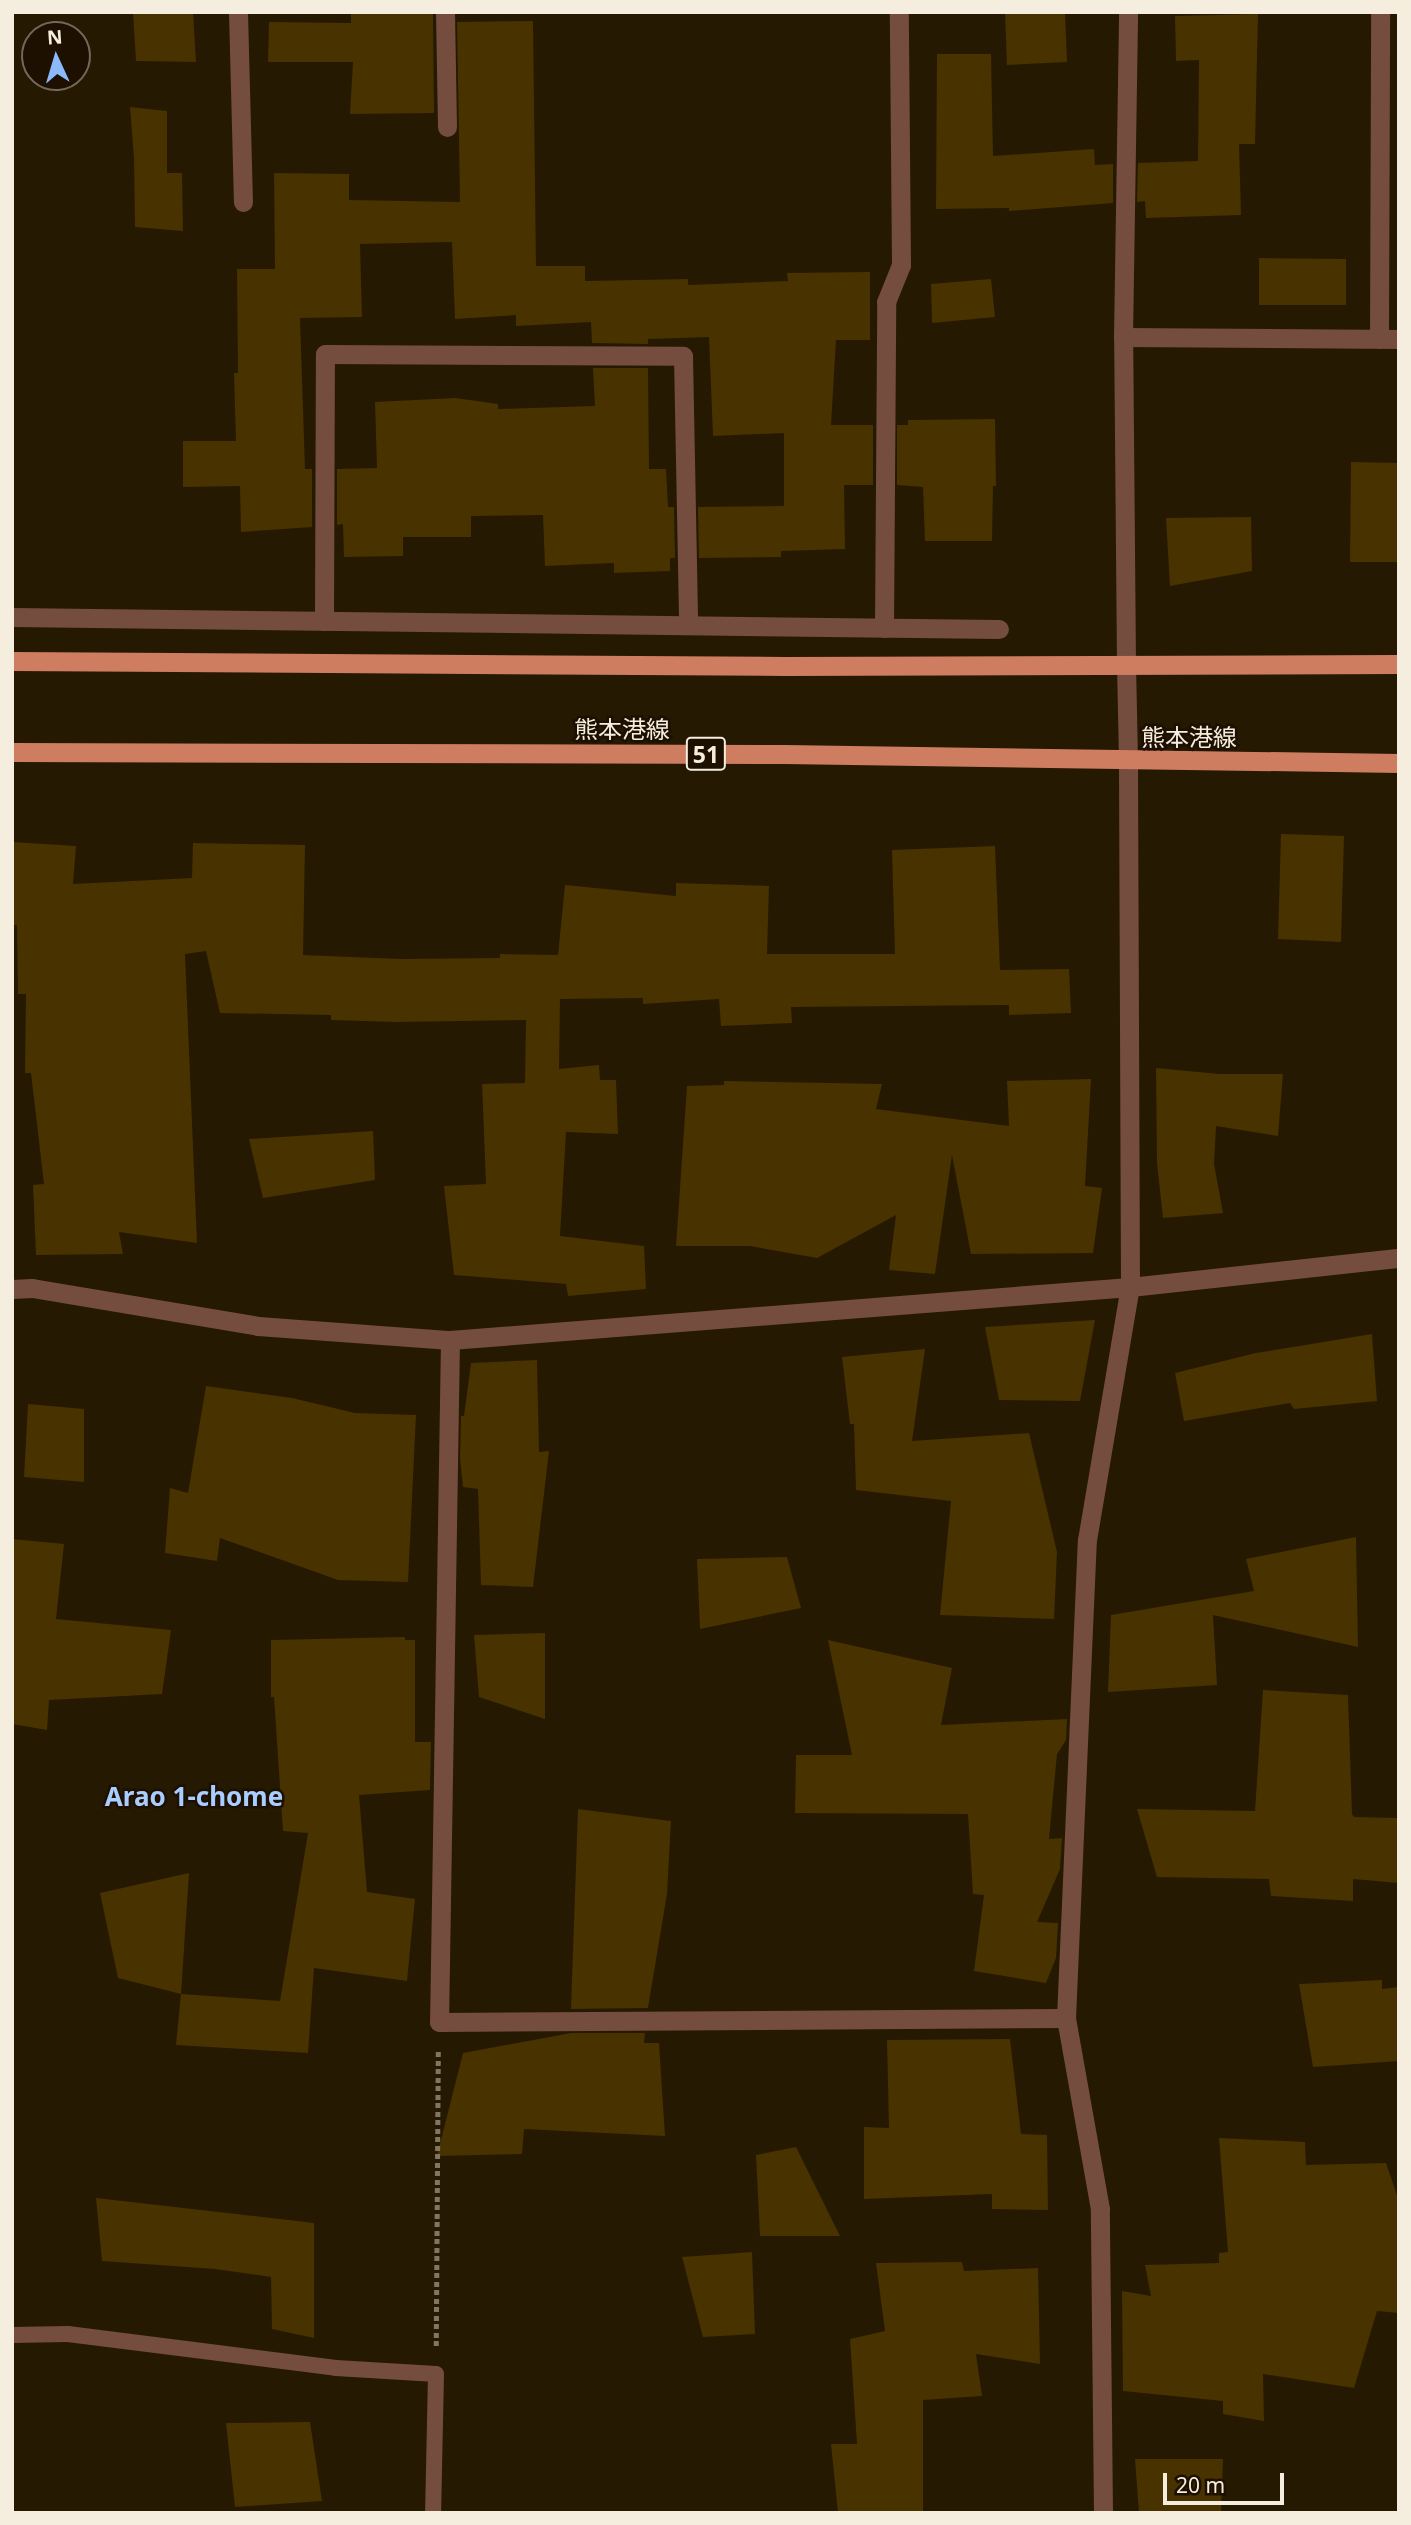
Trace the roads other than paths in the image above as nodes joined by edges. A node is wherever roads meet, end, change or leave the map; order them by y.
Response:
1 (238, 12) edge
2 (445, 12) edge
3 (900, 12) edge
4 (1128, 12) edge
5 (1380, 12) edge
6 (447, 127) dead end
7 (243, 202) dead end
8 (1123, 337) junction
9 (1389, 339) edge
10 (12, 617) edge
11 (324, 621) junction
12 (688, 625) junction
13 (884, 628) junction
14 (999, 629) dead end
15 (12, 661) edge
16 (1126, 664) junction
17 (1399, 664) edge
18 (12, 752) edge
19 (1128, 761) junction
20 (1399, 763) edge
21 (1399, 1258) edge
22 (1130, 1287) junction
23 (12, 1289) edge
24 (450, 1340) junction
25 (1066, 2018) junction
26 (12, 2335) edge
27 (433, 2513) edge
28 (1103, 2513) edge

1 - 7 street
2 - 6 street
3 - 13 street
4 - 8 street
5 - 9 street
8 - 9 street
8 - 16 street
10 - 11 street
11 - 12 street
11 - 12 street
12 - 13 street
13 - 14 street
15 - 16 main road
16 - 17 main road
16 - 19 street
18 - 19 main road, 熊本港線 / 51
19 - 20 main road, 熊本港線 / 51
19 - 22 street
21 - 22 street
22 - 24 street
22 - 25 street
23 - 24 street
24 - 25 street
25 - 28 street
26 - 27 lane

